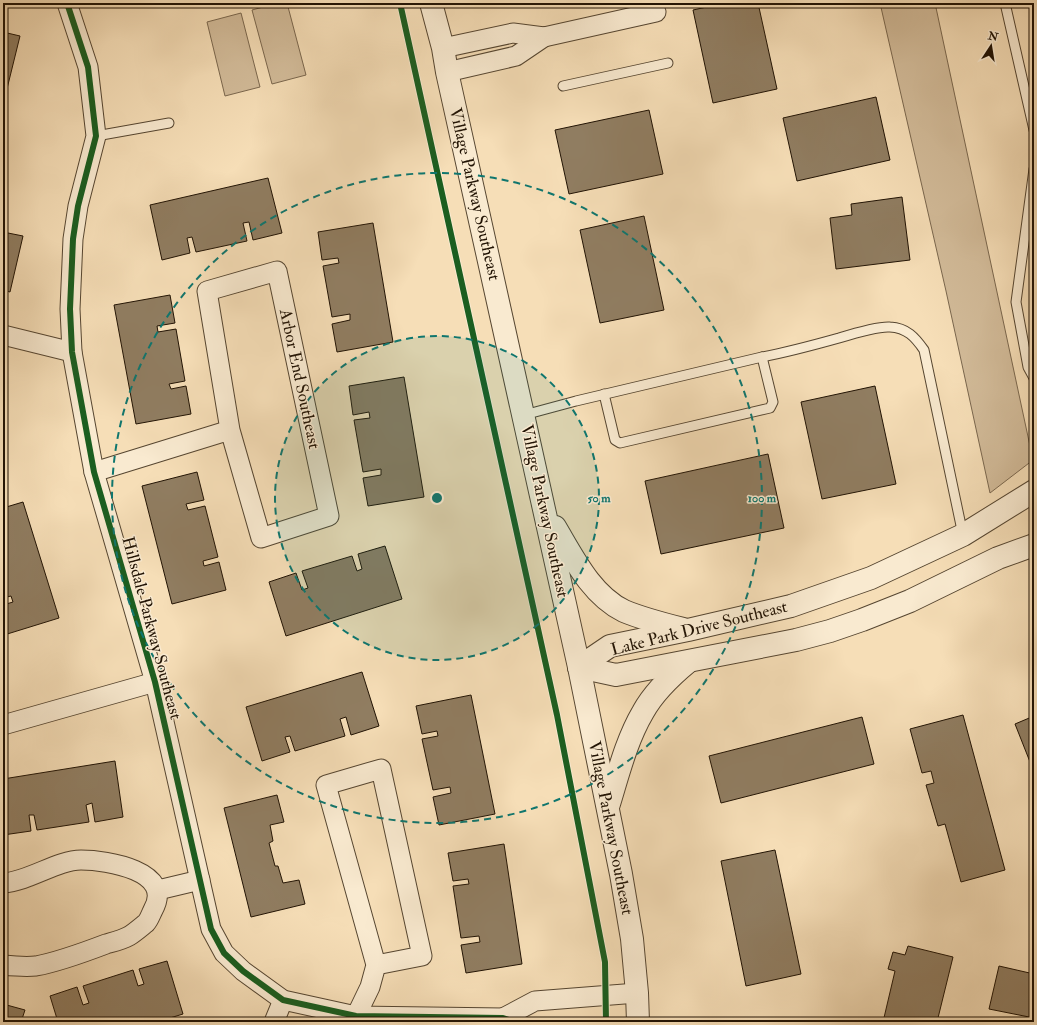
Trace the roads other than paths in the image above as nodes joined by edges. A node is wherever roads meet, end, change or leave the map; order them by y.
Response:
1 (67, 3) edge
2 (431, 3) edge
3 (1005, 3) edge
4 (656, 12) dead end
5 (544, 37) junction
6 (443, 48) junction
7 (668, 62) dead end
8 (447, 72) junction
9 (563, 86) dead end
10 (169, 123) dead end
11 (1034, 130) edge
12 (96, 136) junction
13 (1034, 169) edge
14 (3, 335) edge
15 (72, 352) junction
16 (762, 357) junction
17 (1034, 378) edge
18 (604, 394) junction
19 (524, 415) junction
20 (230, 430) junction
21 (94, 472) junction
22 (1034, 491) edge
23 (546, 512) junction
24 (963, 535) junction
25 (1034, 545) edge
26 (688, 630) junction
27 (689, 661) junction
28 (579, 667) junction
29 (155, 682) junction
30 (3, 725) edge
31 (607, 810) junction
32 (200, 880) junction
33 (3, 883) edge
34 (158, 890) junction
35 (3, 965) edge
36 (376, 965) junction
37 (637, 993) junction
38 (283, 1000) junction
39 (356, 1016) junction
40 (509, 1020) edge
41 (274, 1022) edge
42 (638, 1022) edge

1 - 12 street, Hillsdale Parkway Southeast
2 - 6 street, Village Parkway Southeast
3 - 11 lane
4 - 5 street
5 - 6 street
5 - 8 street
6 - 8 street, Village Parkway Southeast
7 - 9 lane
8 - 19 street, Village Parkway Southeast
10 - 12 lane
12 - 15 street, Hillsdale Parkway Southeast
13 - 17 lane
14 - 15 street
15 - 21 street, Hillsdale Parkway Southeast
16 - 18 lane
16 - 18 lane
16 - 24 lane
18 - 19 lane
19 - 23 street, Village Parkway Southeast
20 - 20 street, Arbor End Southeast
20 - 21 street
21 - 29 street, Hillsdale Parkway Southeast
22 - 24 street, Lake Park Drive Southeast
23 - 26 street
23 - 28 street, Village Parkway Southeast
24 - 26 street, Lake Park Drive Southeast
25 - 27 street, Lake Park Drive Southeast
26 - 28 street, Lake Park Drive Southeast
27 - 28 street, Lake Park Drive Southeast
27 - 31 street
28 - 31 street, Village Parkway Southeast
29 - 30 street
29 - 32 street, Hillsdale Parkway Southeast
31 - 37 street, Village Parkway Southeast
32 - 34 street
32 - 38 street, Hillsdale Parkway Southeast
33 - 34 street
34 - 35 street
36 - 36 street
36 - 39 street
37 - 40 street, Hillsdale Parkway Southeast
37 - 42 street, Village Parkway Southeast
38 - 39 street, Hillsdale Parkway Southeast
38 - 41 street
39 - 40 street, Hillsdale Parkway Southeast

